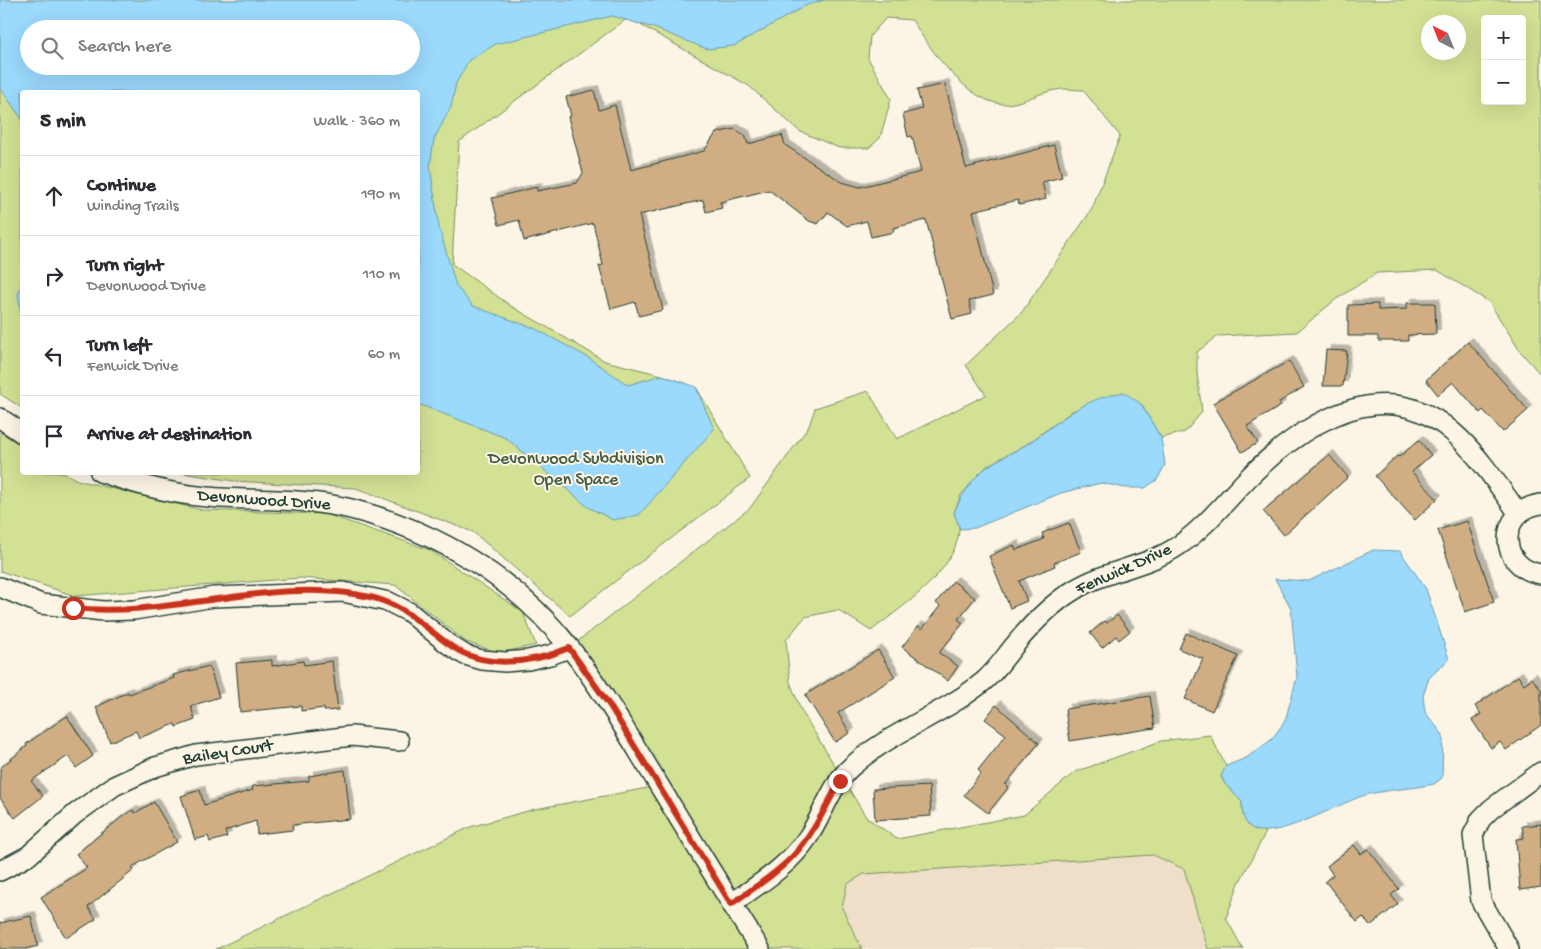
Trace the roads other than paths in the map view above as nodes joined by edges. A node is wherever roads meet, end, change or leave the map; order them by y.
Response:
1 (0, 418) edge
2 (20, 432) edge
3 (108, 475) edge
4 (1541, 504) edge
5 (1519, 514) junction
6 (1541, 574) edge
7 (0, 587) edge
8 (569, 648) junction
9 (399, 741) dead end
10 (1541, 772) edge
11 (0, 871) edge
12 (731, 904) junction
13 (760, 949) edge
14 (1510, 949) edge

1 - 2 street
3 - 8 street, Devonwood Drive
4 - 5 street
5 - 6 street
5 - 12 street, Fenwick Drive
7 - 8 street
8 - 12 street, Devonwood Drive
9 - 11 street, Bailey Court
10 - 14 street
12 - 13 street, Devonwood Drive

